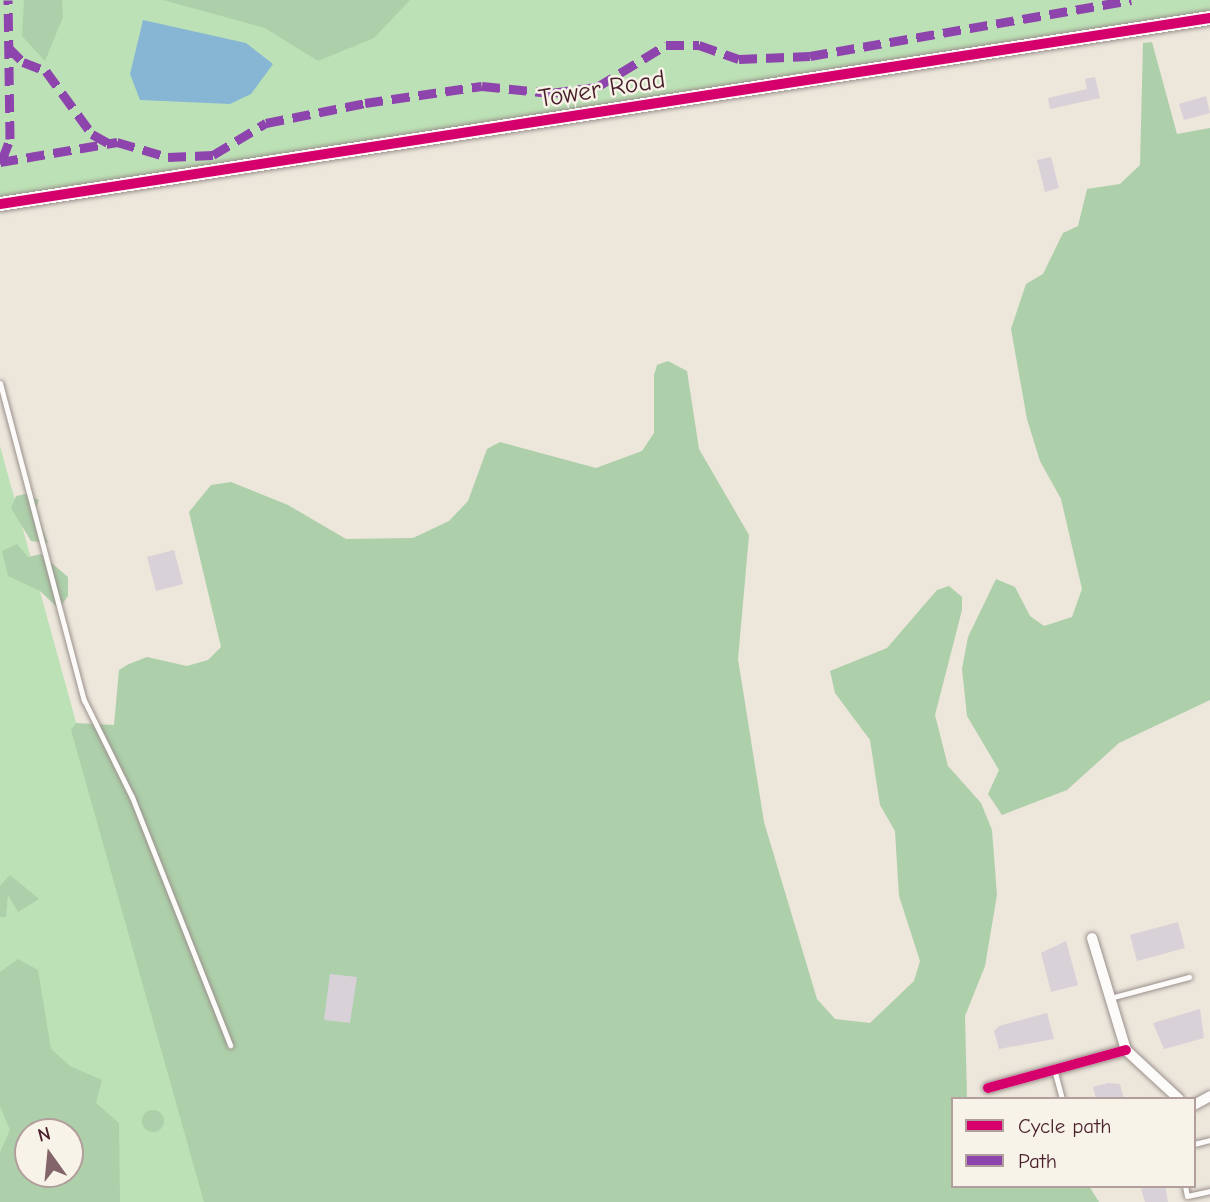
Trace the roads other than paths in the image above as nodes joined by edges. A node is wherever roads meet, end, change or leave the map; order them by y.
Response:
1 (1210, 18) edge
2 (0, 204) edge
3 (0, 383) edge
4 (1092, 938) dead end
5 (1189, 977) dead end
6 (1110, 998) junction
7 (230, 1045) dead end
8 (1126, 1050) junction
9 (1054, 1069) junction
10 (988, 1088) dead end
11 (1061, 1097) edge
12 (1177, 1097) edge
13 (1185, 1188) edge
14 (1210, 1191) edge

1 - 2 street, Tower Road
3 - 7 lane
4 - 6 street
5 - 6 lane
6 - 8 street
8 - 9 street
8 - 12 street
9 - 10 street
9 - 11 lane
13 - 14 lane

